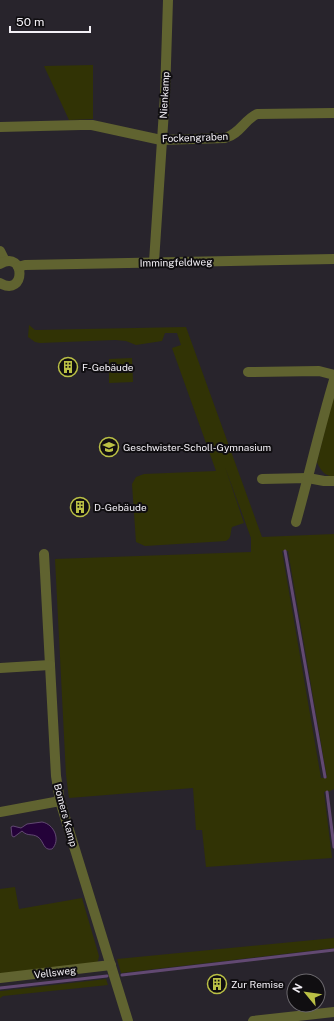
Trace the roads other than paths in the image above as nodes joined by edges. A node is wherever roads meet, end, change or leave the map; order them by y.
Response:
1 (168, 0) edge
2 (334, 113) edge
3 (0, 127) edge
4 (161, 140) junction
5 (0, 251) edge
6 (334, 259) edge
7 (2, 262) edge
8 (154, 262) junction
9 (18, 267) junction
10 (0, 284) edge
11 (248, 372) dead end
12 (334, 375) edge
13 (334, 380) edge
14 (308, 478) junction
15 (262, 479) dead end
16 (334, 480) edge
17 (296, 522) dead end
18 (44, 554) dead end
19 (50, 665) junction
20 (0, 668) edge
21 (60, 801) junction
22 (0, 812) edge
23 (111, 965) junction
24 (0, 978) edge
25 (334, 1012) edge
26 (128, 1021) edge
27 (253, 1021) edge

1 - 4 street, Nienkamp
2 - 4 street, Fockengraben
3 - 4 street, Fockengraben
4 - 8 street, Nienkamp
5 - 7 street
6 - 8 street, Immingfeldweg
7 - 9 street
8 - 9 street, Immingfeldweg
9 - 10 street
11 - 12 street
13 - 14 street
14 - 15 street
14 - 16 street
14 - 17 street
18 - 19 street, Bomers Kamp
19 - 20 street
19 - 21 street, Bomers Kamp
21 - 22 street
21 - 23 street, Bomers Kamp
23 - 24 street, Vellsweg
23 - 26 street, Bomers Kamp
25 - 27 street

